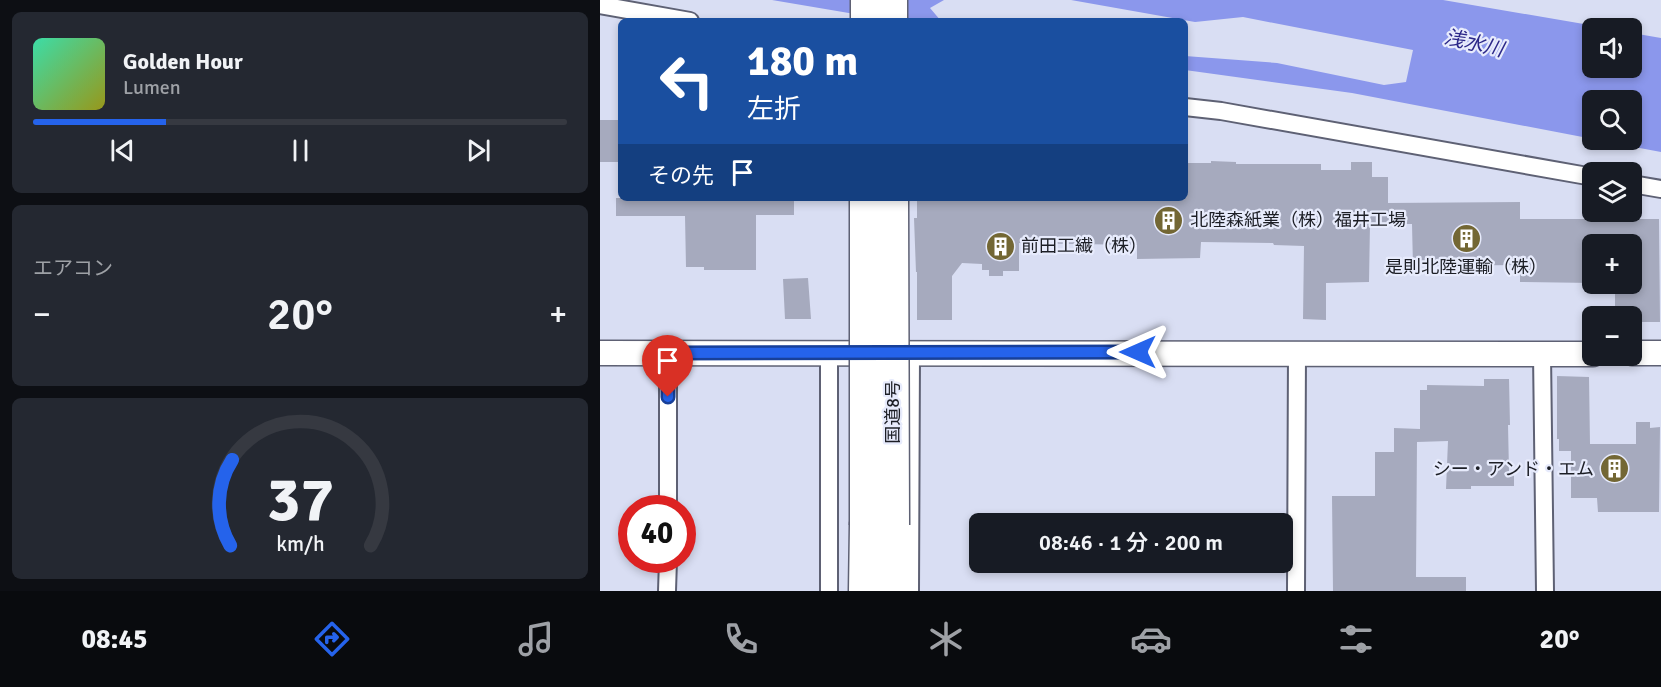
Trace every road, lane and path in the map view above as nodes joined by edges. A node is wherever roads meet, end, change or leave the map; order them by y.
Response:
1 (866, 0) edge
2 (892, 0) edge
3 (600, 5) edge
4 (673, 18) edge
5 (866, 18) edge
6 (892, 18) edge
7 (1188, 107) edge
8 (1582, 175) edge
9 (1642, 186) edge
10 (1661, 189) edge
11 (865, 201) edge
12 (893, 201) edge
13 (911, 352) junction
14 (1297, 352) junction
15 (600, 353) edge
16 (668, 353) junction
17 (1642, 353) edge
18 (1661, 353) edge
19 (829, 354) junction
20 (1542, 354) junction
21 (1582, 354) edge
22 (668, 495) edge
23 (879, 525) junction
24 (669, 573) edge
25 (667, 591) edge
26 (829, 591) edge
27 (864, 591) edge
28 (894, 591) edge
29 (910, 591) edge
30 (1296, 591) edge
31 (1545, 591) edge

1 - 5 highway
2 - 6 highway
3 - 4 street
7 - 8 street
9 - 10 street
11 - 23 highway, 国道8号, bridge
12 - 23 highway, 国道8号, bridge
13 - 14 street
13 - 19 street
13 - 29 street
14 - 20 street
14 - 30 street
15 - 16 street
16 - 19 street
16 - 22 street
17 - 18 street
19 - 26 street
20 - 21 street
20 - 31 street
23 - 27 highway, 国道8号
23 - 28 highway, 国道8号
24 - 25 street

